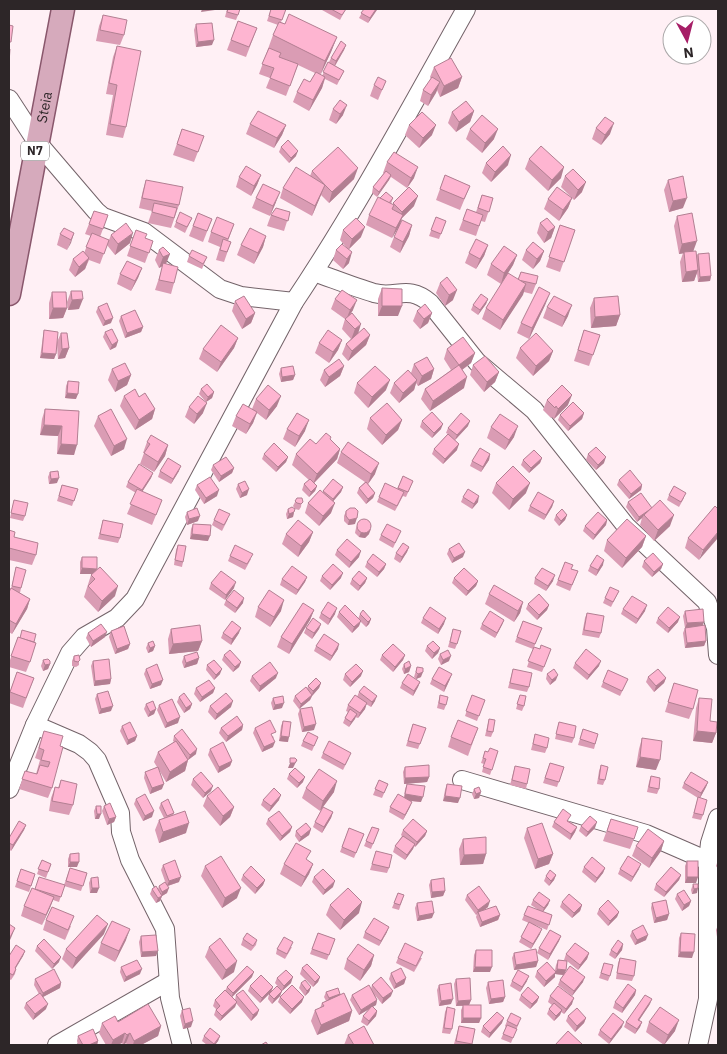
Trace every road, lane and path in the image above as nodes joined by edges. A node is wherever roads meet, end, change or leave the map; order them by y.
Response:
1 (63, 9) edge
2 (466, 9) edge
3 (9, 99) edge
4 (37, 142) junction
5 (314, 272) junction
6 (9, 294) edge
7 (294, 302) junction
8 (718, 655) edge
9 (35, 725) junction
10 (462, 780) dead end
11 (9, 789) edge
12 (718, 818) edge
13 (708, 861) junction
14 (168, 982) junction
15 (713, 998) edge
16 (57, 1045) edge
17 (182, 1045) edge
18 (698, 1045) edge

1 - 4 main road, Steia / N7
2 - 5 street
3 - 4 street
4 - 6 main road, Steia / N7
4 - 7 street
5 - 7 street
5 - 8 street
7 - 9 street
9 - 11 street
9 - 14 street
10 - 13 street
12 - 13 street
13 - 15 street
14 - 16 street
14 - 17 street
15 - 18 street

